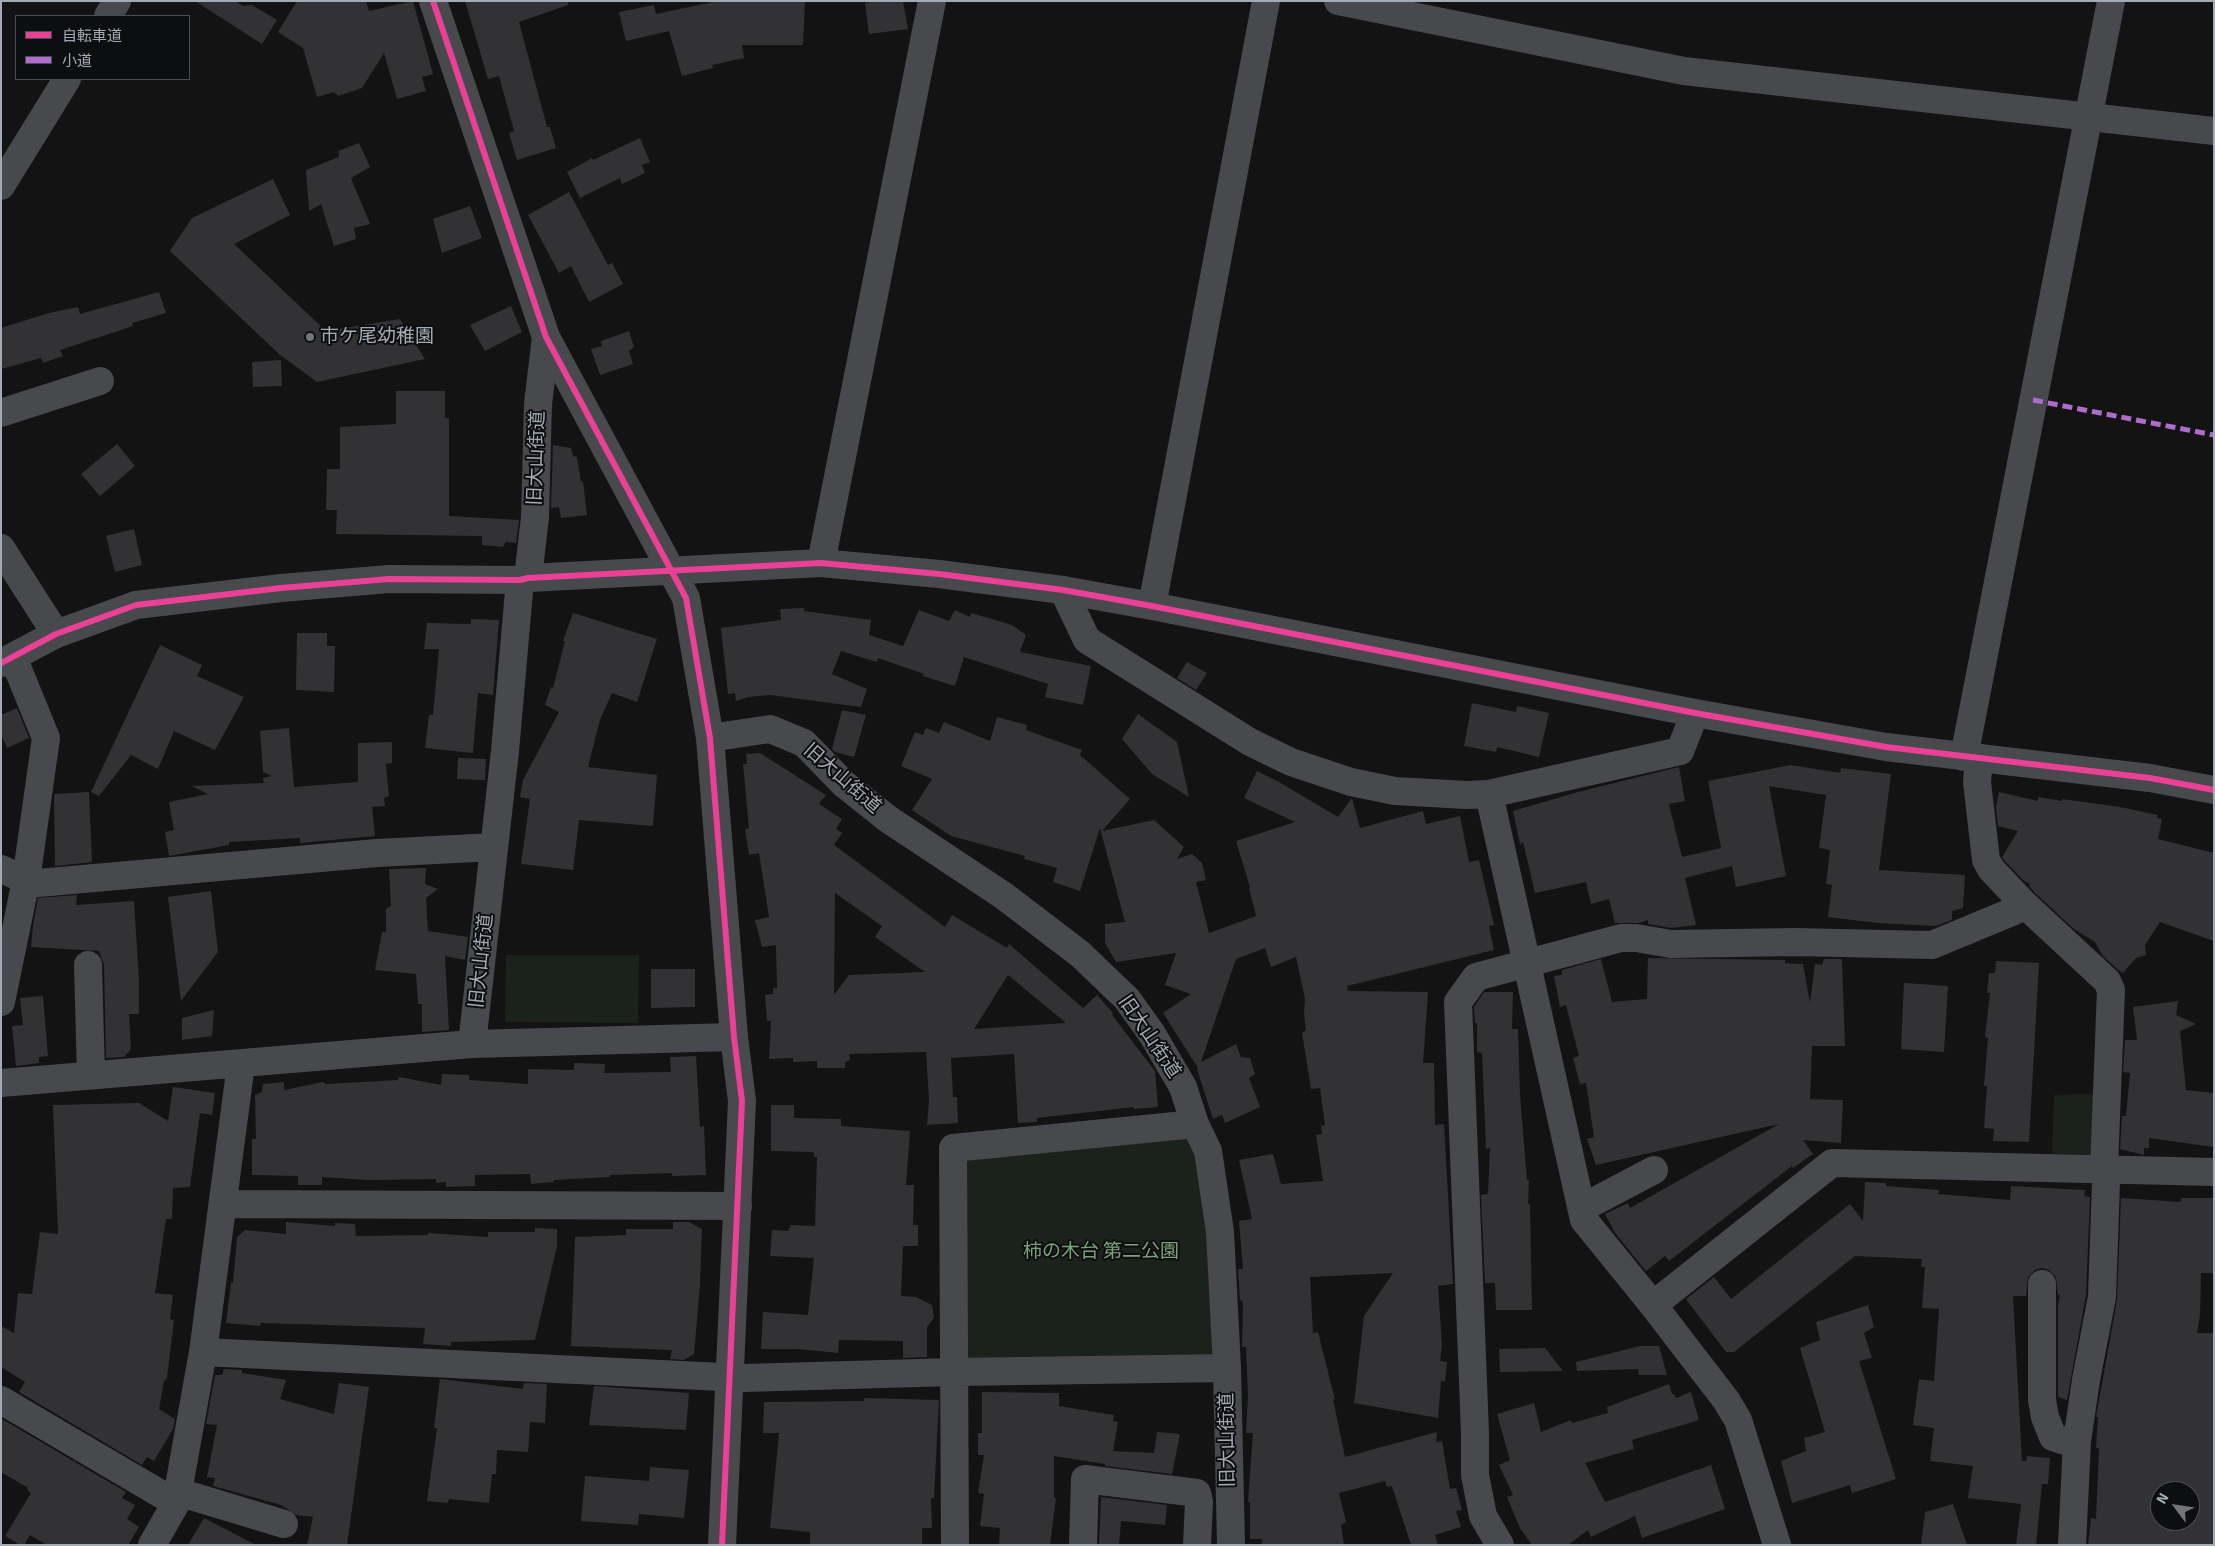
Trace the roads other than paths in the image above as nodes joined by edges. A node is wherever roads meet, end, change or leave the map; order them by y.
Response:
1 (117, 1) edge
2 (434, 1) edge
3 (932, 1) edge
4 (1266, 1) edge
5 (1338, 1) edge
6 (2111, 1) edge
7 (109, 15) edge
8 (66, 80) edge
9 (2088, 116) junction
10 (2214, 131) edge
11 (1, 186) edge
12 (546, 338) junction
13 (100, 381) dead end
14 (1, 413) edge
15 (1, 548) edge
16 (821, 563) junction
17 (672, 570) junction
18 (524, 579) junction
19 (1062, 590) junction
20 (1152, 606) junction
21 (56, 634) junction
22 (7, 660) edge
23 (1695, 713) junction
24 (710, 738) junction
25 (1971, 758) junction
26 (2214, 790) edge
27 (1489, 794) junction
28 (494, 848) junction
29 (1, 869) edge
30 (26, 880) junction
31 (2024, 904) junction
32 (1526, 964) junction
33 (88, 965) dead end
34 (1, 1002) edge
35 (734, 1037) junction
36 (472, 1044) junction
37 (241, 1064) junction
38 (91, 1075) junction
39 (1, 1083) edge
40 (1195, 1124) junction
41 (2104, 1168) junction
42 (1654, 1170) dead end
43 (2214, 1172) edge
44 (223, 1204) junction
45 (738, 1206) junction
46 (1582, 1208) junction
47 (2042, 1284) dead end
48 (1652, 1305) junction
49 (203, 1352) junction
50 (1226, 1368) junction
51 (954, 1372) junction
52 (729, 1377) junction
53 (1, 1400) edge
54 (2077, 1441) junction
55 (177, 1497) junction
56 (284, 1524) dead end
57 (152, 1545) edge
58 (722, 1545) edge
59 (956, 1545) edge
60 (1083, 1545) edge
61 (1197, 1545) edge
62 (1231, 1545) edge
63 (1500, 1545) edge
64 (1777, 1545) edge
65 (2072, 1545) edge

1 - 7 street
2 - 12 street
3 - 16 street
4 - 20 street
5 - 9 street
6 - 9 street
8 - 11 street
9 - 10 street
9 - 25 street
12 - 17 street
12 - 18 street, 旧大山街道
13 - 14 street
15 - 21 street
16 - 17 street
16 - 19 street
17 - 18 street
17 - 24 street
18 - 21 street
18 - 28 street, 旧大山街道
19 - 20 street
19 - 27 street
20 - 23 street
21 - 22 street
22 - 30 street
23 - 25 street
23 - 27 street
24 - 35 street
24 - 40 street, 旧大山街道
25 - 26 street
25 - 31 street
27 - 32 street
28 - 30 street
28 - 36 street, 旧大山街道
29 - 30 street
30 - 34 street
31 - 32 street
31 - 41 street
32 - 46 street
32 - 63 street
33 - 38 street
35 - 36 street
35 - 45 street
36 - 37 street
37 - 38 street
37 - 44 street
38 - 39 street
40 - 50 street, 旧大山街道
40 - 51 street
41 - 43 street
41 - 48 street
41 - 54 street
42 - 46 street
44 - 45 street
44 - 49 street
45 - 52 street
46 - 48 street
47 - 54 street
48 - 64 street
49 - 52 street
49 - 55 street
50 - 51 street
50 - 62 street, 旧大山街道
51 - 52 street
51 - 59 street
52 - 58 street
53 - 55 street
54 - 65 street
55 - 56 street
55 - 57 street
60 - 61 street

